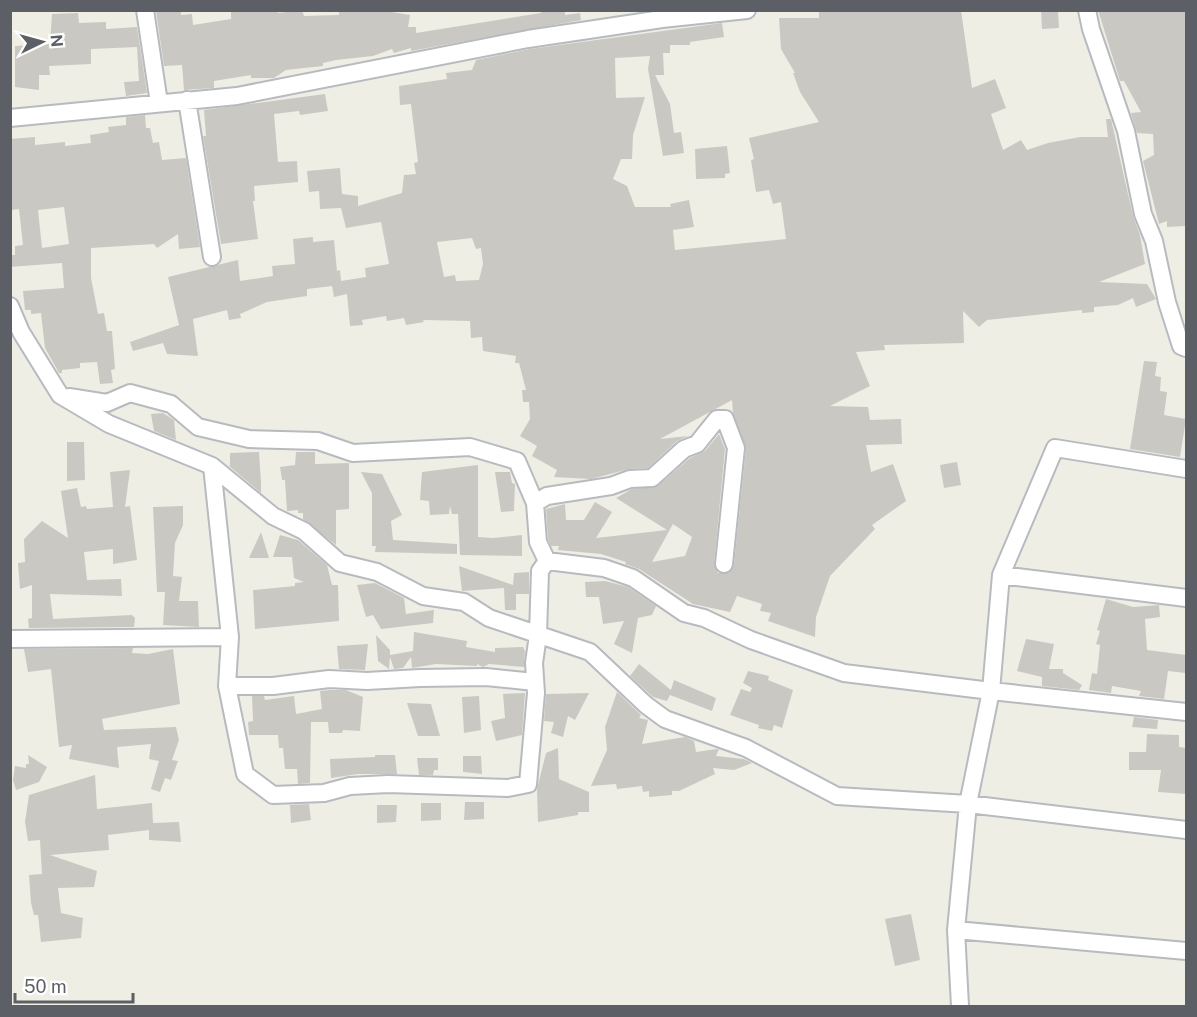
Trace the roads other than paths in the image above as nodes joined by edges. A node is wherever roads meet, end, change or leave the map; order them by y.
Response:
1 (145, 10) edge
2 (747, 10) edge
3 (1087, 10) edge
4 (187, 100) junction
5 (159, 103) junction
6 (10, 118) edge
7 (212, 257) dead end
8 (10, 306) edge
9 (16, 333) edge
10 (1186, 348) edge
11 (60, 395) junction
12 (212, 466) junction
13 (1186, 470) edge
14 (536, 503) junction
15 (547, 561) junction
16 (724, 564) dead end
17 (1001, 575) junction
18 (1186, 598) edge
19 (538, 634) junction
20 (230, 637) junction
21 (10, 639) edge
22 (535, 682) junction
23 (227, 686) junction
24 (991, 692) junction
25 (1186, 712) edge
26 (968, 804) junction
27 (1186, 830) edge
28 (956, 930) junction
29 (1186, 951) edge
30 (960, 1006) edge

1 - 5 street
2 - 4 street
3 - 10 street
4 - 5 street
4 - 7 street
5 - 6 street
8 - 9 street
9 - 11 street
11 - 12 street
11 - 14 street
12 - 19 street
12 - 20 street
13 - 17 street
14 - 15 street
14 - 16 street
15 - 19 street
15 - 24 street
17 - 18 street
17 - 24 street
19 - 22 street
19 - 26 street
20 - 21 street
20 - 23 street
22 - 23 street
22 - 23 street
24 - 25 street
24 - 26 street
26 - 27 street
26 - 28 street
28 - 29 street
28 - 30 street

